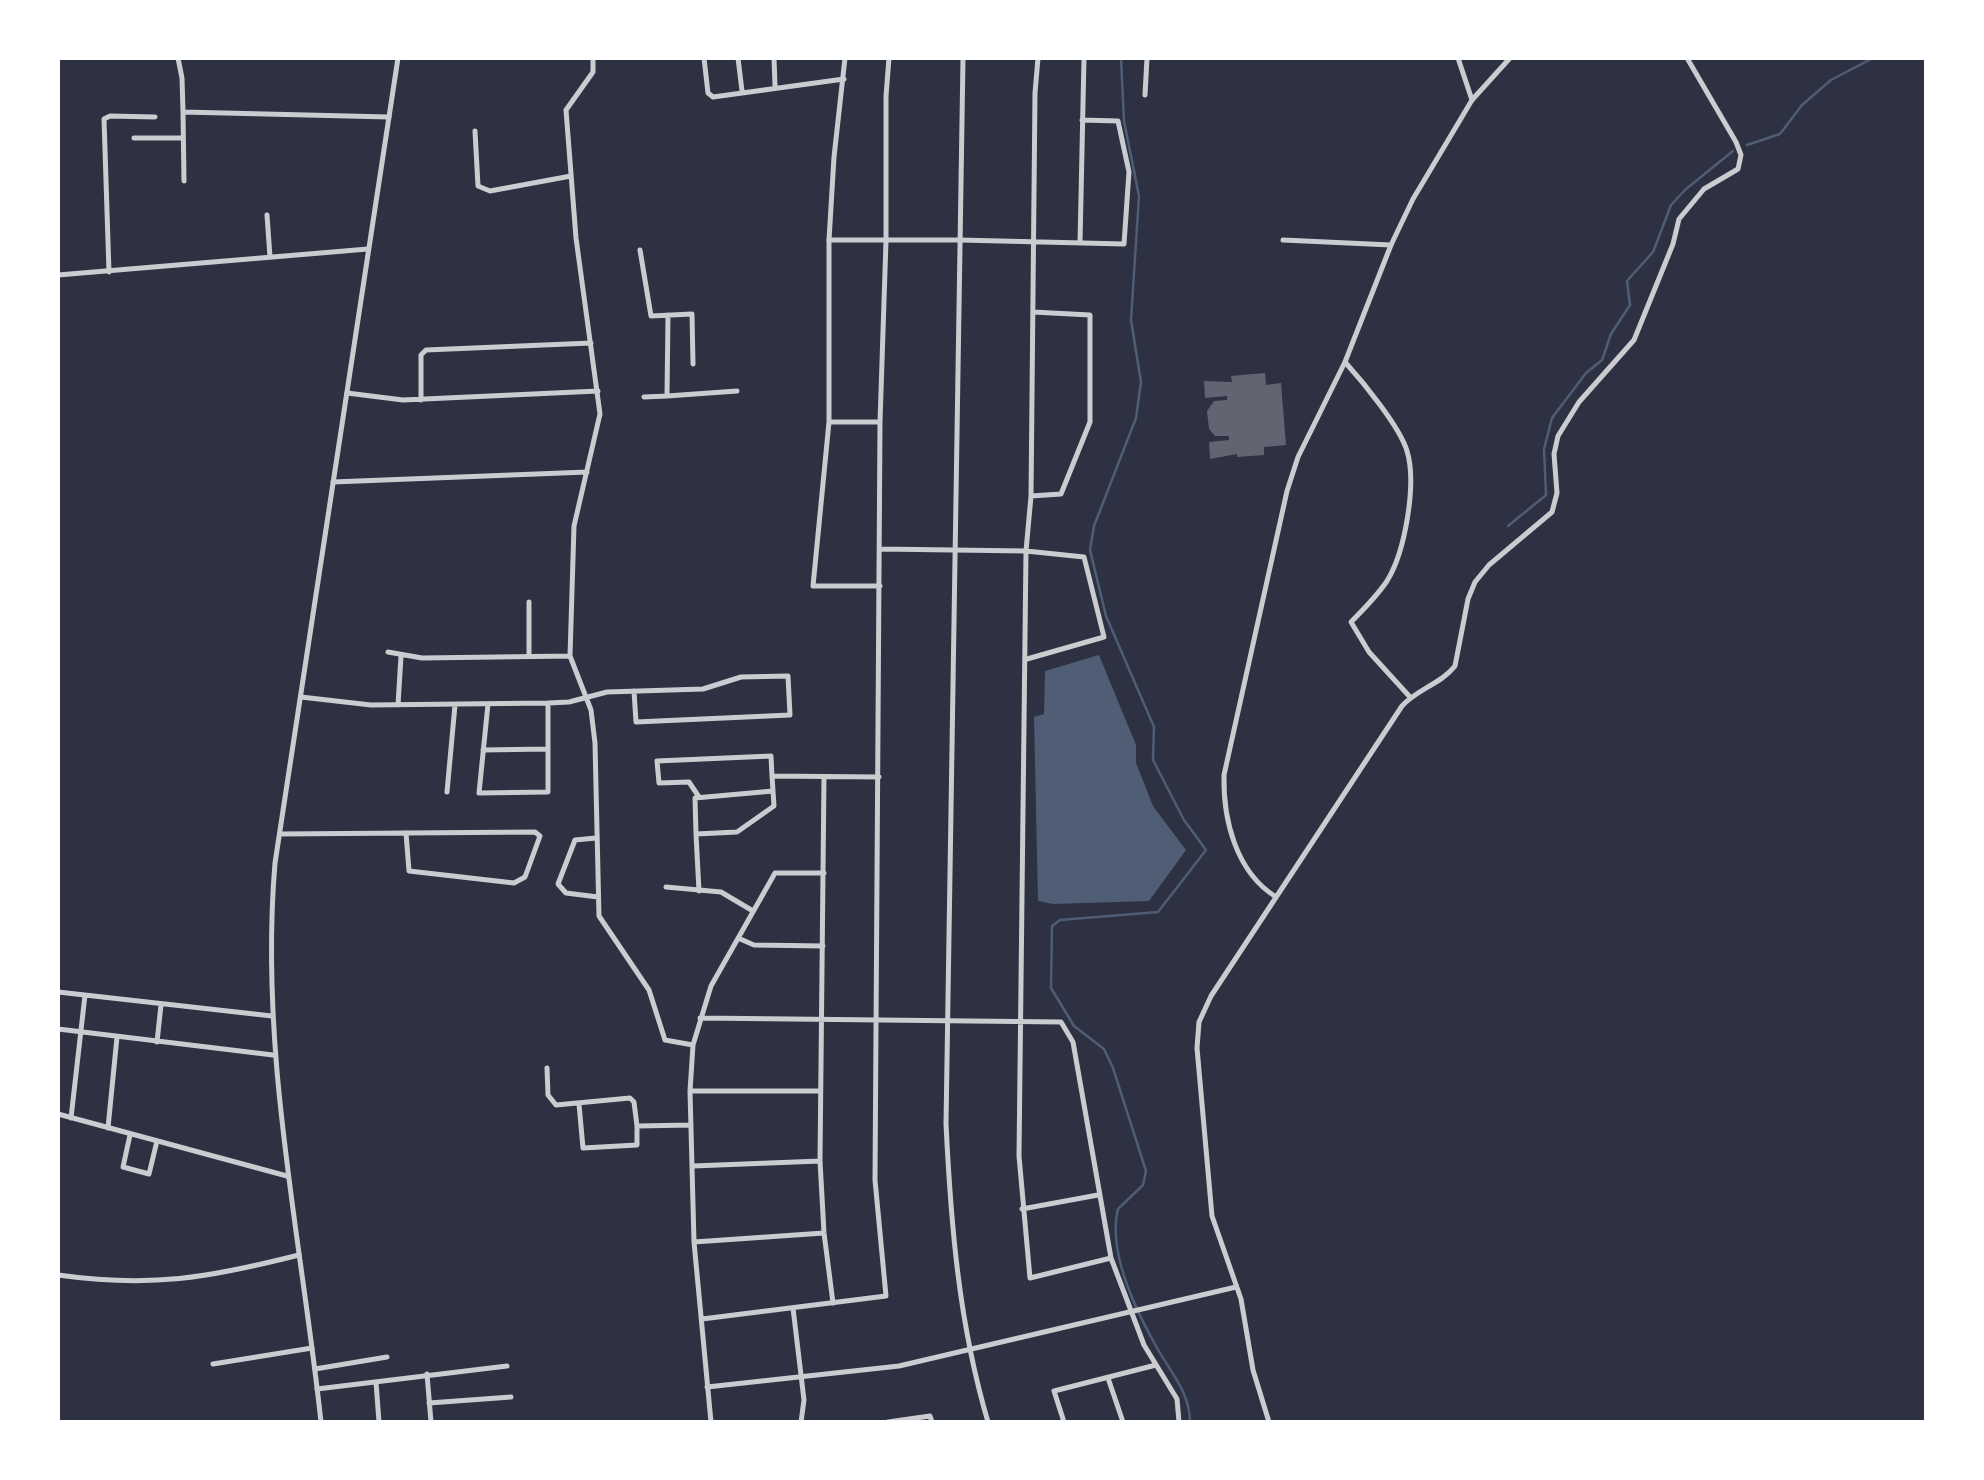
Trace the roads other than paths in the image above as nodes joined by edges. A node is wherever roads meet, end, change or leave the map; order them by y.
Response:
1 (178, 58) edge
2 (398, 58) edge
3 (593, 58) edge
4 (704, 58) edge
5 (738, 58) edge
6 (774, 58) edge
7 (845, 58) edge
8 (889, 58) edge
9 (963, 58) edge
10 (1038, 58) edge
11 (1084, 58) edge
12 (1147, 58) edge
13 (1458, 58) edge
14 (1510, 58) edge
15 (1687, 58) edge
16 (844, 79) junction
17 (775, 86) junction
18 (742, 91) junction
19 (1145, 95) dead end
20 (1472, 100) junction
21 (183, 112) junction
22 (155, 116) dead end
23 (389, 117) junction
24 (1082, 120) junction
25 (475, 131) dead end
26 (134, 138) dead end
27 (183, 138) junction
28 (571, 176) junction
29 (184, 181) dead end
30 (267, 215) dead end
31 (829, 240) junction
32 (960, 240) junction
33 (1283, 240) dead end
34 (886, 241) junction
35 (1034, 242) junction
36 (1080, 244) junction
37 (1391, 246) junction
38 (369, 249) junction
39 (640, 250) dead end
40 (270, 257) junction
41 (109, 272) junction
42 (58, 275) edge
43 (1033, 312) junction
44 (668, 315) junction
45 (590, 343) junction
46 (1345, 362) junction
47 (692, 364) dead end
48 (598, 391) junction
49 (737, 391) dead end
50 (347, 393) junction
51 (667, 396) junction
52 (644, 398) dead end
53 (421, 400) junction
54 (829, 422) junction
55 (880, 422) junction
56 (587, 472) junction
57 (333, 482) junction
58 (1030, 496) junction
59 (880, 548) junction
60 (954, 549) junction
61 (1026, 551) junction
62 (880, 586) junction
63 (529, 602) dead end
64 (388, 652) dead end
65 (402, 656) junction
66 (529, 656) junction
67 (570, 656) junction
68 (1027, 660) junction
69 (634, 691) junction
70 (301, 697) junction
71 (587, 697) junction
72 (1410, 697) junction
73 (548, 703) junction
74 (488, 704) junction
75 (398, 705) junction
76 (455, 705) junction
77 (548, 749) junction
78 (483, 750) junction
79 (772, 776) junction
80 (824, 777) junction
81 (879, 777) junction
82 (773, 791) junction
83 (447, 792) dead end
84 (699, 797) junction
85 (406, 833) junction
86 (280, 834) junction
87 (696, 834) junction
88 (597, 838) junction
89 (824, 874) junction
90 (666, 888) dead end
91 (699, 891) junction
92 (598, 897) junction
93 (1276, 898) junction
94 (753, 910) junction
95 (738, 938) junction
96 (823, 946) junction
97 (58, 992) edge
98 (86, 995) junction
99 (161, 1004) junction
100 (272, 1016) junction
101 (700, 1018) junction
102 (875, 1019) junction
103 (948, 1019) junction
104 (823, 1020) junction
105 (1023, 1020) junction
106 (58, 1029) edge
107 (81, 1032) junction
108 (116, 1037) junction
109 (157, 1042) junction
110 (693, 1044) junction
111 (274, 1056) junction
112 (547, 1068) dead end
113 (690, 1091) junction
114 (820, 1092) junction
115 (579, 1104) junction
116 (58, 1114) edge
117 (71, 1118) junction
118 (691, 1125) junction
119 (637, 1126) junction
120 (108, 1129) junction
121 (130, 1135) junction
122 (156, 1142) junction
123 (820, 1162) junction
124 (692, 1166) junction
125 (287, 1176) junction
126 (1099, 1195) junction
127 (1022, 1209) junction
128 (824, 1232) junction
129 (694, 1242) junction
130 (299, 1255) junction
131 (1111, 1258) junction
132 (58, 1275) edge
133 (1236, 1287) junction
134 (833, 1303) junction
135 (793, 1308) junction
136 (1132, 1311) junction
137 (702, 1318) junction
138 (312, 1348) junction
139 (969, 1351) junction
140 (387, 1356) dead end
141 (213, 1364) dead end
142 (1156, 1365) junction
143 (507, 1366) dead end
144 (315, 1369) junction
145 (426, 1374) junction
146 (1108, 1377) junction
147 (802, 1378) junction
148 (376, 1382) junction
149 (708, 1387) junction
150 (317, 1389) junction
151 (512, 1397) dead end
152 (429, 1403) junction
153 (321, 1422) edge
154 (379, 1422) edge
155 (431, 1422) edge
156 (711, 1422) edge
157 (801, 1422) edge
158 (888, 1422) edge
159 (932, 1422) edge
160 (988, 1422) edge
161 (1064, 1422) edge
162 (1123, 1422) edge
163 (1179, 1422) edge
164 (1269, 1422) edge

1 - 21 street
2 - 23 street
3 - 28 street
4 - 18 street
5 - 18 street
6 - 17 street
7 - 16 street
8 - 34 street
9 - 32 street
10 - 35 street
11 - 24 street
12 - 19 street
13 - 20 street
14 - 20 street
15 - 72 street
16 - 17 street
16 - 31 street
17 - 18 street
20 - 37 street
21 - 23 street
21 - 27 street
22 - 41 street
23 - 38 street
24 - 36 street
24 - 36 street
25 - 28 street
26 - 27 street
27 - 29 street
28 - 45 street
30 - 40 street
31 - 34 street
31 - 54 street
32 - 34 street
32 - 35 street
32 - 60 street
33 - 37 street
34 - 55 street
35 - 36 street
35 - 43 street
37 - 46 street
38 - 40 street
38 - 50 street
39 - 44 street
40 - 41 street
41 - 42 street
43 - 58 street
43 - 58 street
44 - 47 street
44 - 51 street
45 - 48 street
45 - 53 street
46 - 72 street
46 - 93 street
48 - 53 street
48 - 56 street
49 - 51 street
50 - 53 street
50 - 57 street
51 - 52 street
54 - 55 street
54 - 62 street
55 - 59 street
56 - 57 street
56 - 67 street
57 - 70 street
58 - 61 street
59 - 60 street
59 - 62 street
60 - 61 street
60 - 103 street
61 - 68 street
61 - 68 street
62 - 81 street
63 - 66 street
64 - 65 street
65 - 66 street
65 - 75 street
66 - 67 street
67 - 71 street
68 - 105 street
69 - 69 street
69 - 71 street
70 - 75 street
70 - 86 street
71 - 73 street
71 - 88 street
72 - 93 street
73 - 74 street
73 - 77 street
74 - 76 street
74 - 78 street
75 - 76 street
76 - 83 street
77 - 78 street
77 - 78 street
79 - 80 street
79 - 82 street
79 - 84 street
80 - 81 street
80 - 89 street
81 - 102 street
82 - 84 street
82 - 87 street
84 - 87 street
85 - 85 street
85 - 86 street
86 - 100 street
87 - 91 street
88 - 92 street
88 - 92 street
89 - 94 street
89 - 96 street
90 - 91 street
91 - 94 street
92 - 110 street
93 - 133 street
94 - 95 street
95 - 96 street
95 - 101 street
96 - 104 street
97 - 98 street
98 - 99 street
98 - 107 street
99 - 100 street
99 - 109 street
100 - 111 street
101 - 104 street
101 - 110 street
102 - 103 street
102 - 104 street
102 - 134 street
103 - 105 street
103 - 139 street
104 - 114 street
105 - 126 street
105 - 127 street
106 - 107 street
107 - 108 street
107 - 117 street
108 - 109 street
108 - 120 street
109 - 111 street
110 - 113 street
111 - 125 street
112 - 115 street
113 - 114 street
113 - 118 street
114 - 123 street
115 - 119 street
115 - 119 street
116 - 117 street
117 - 120 street
118 - 119 street
118 - 124 street
120 - 121 street
121 - 122 street
121 - 122 street
122 - 125 street
123 - 124 street
123 - 128 street
124 - 129 street
125 - 130 street
126 - 127 street
126 - 131 street
127 - 131 street
128 - 129 street
128 - 134 street
129 - 137 street
130 - 132 street
130 - 138 street
131 - 136 street
133 - 136 street
133 - 164 street
134 - 135 street
135 - 137 street
135 - 147 street
136 - 139 street
136 - 142 street
137 - 149 street
138 - 141 street
138 - 144 street
139 - 147 street
139 - 160 street
140 - 144 street
142 - 146 street
142 - 163 street
143 - 145 street
144 - 150 street
145 - 148 street
145 - 152 street
146 - 161 street
146 - 162 street
147 - 149 street
147 - 157 street
148 - 150 street
148 - 154 street
149 - 156 street
150 - 153 street
151 - 152 street
152 - 155 street
158 - 159 street

